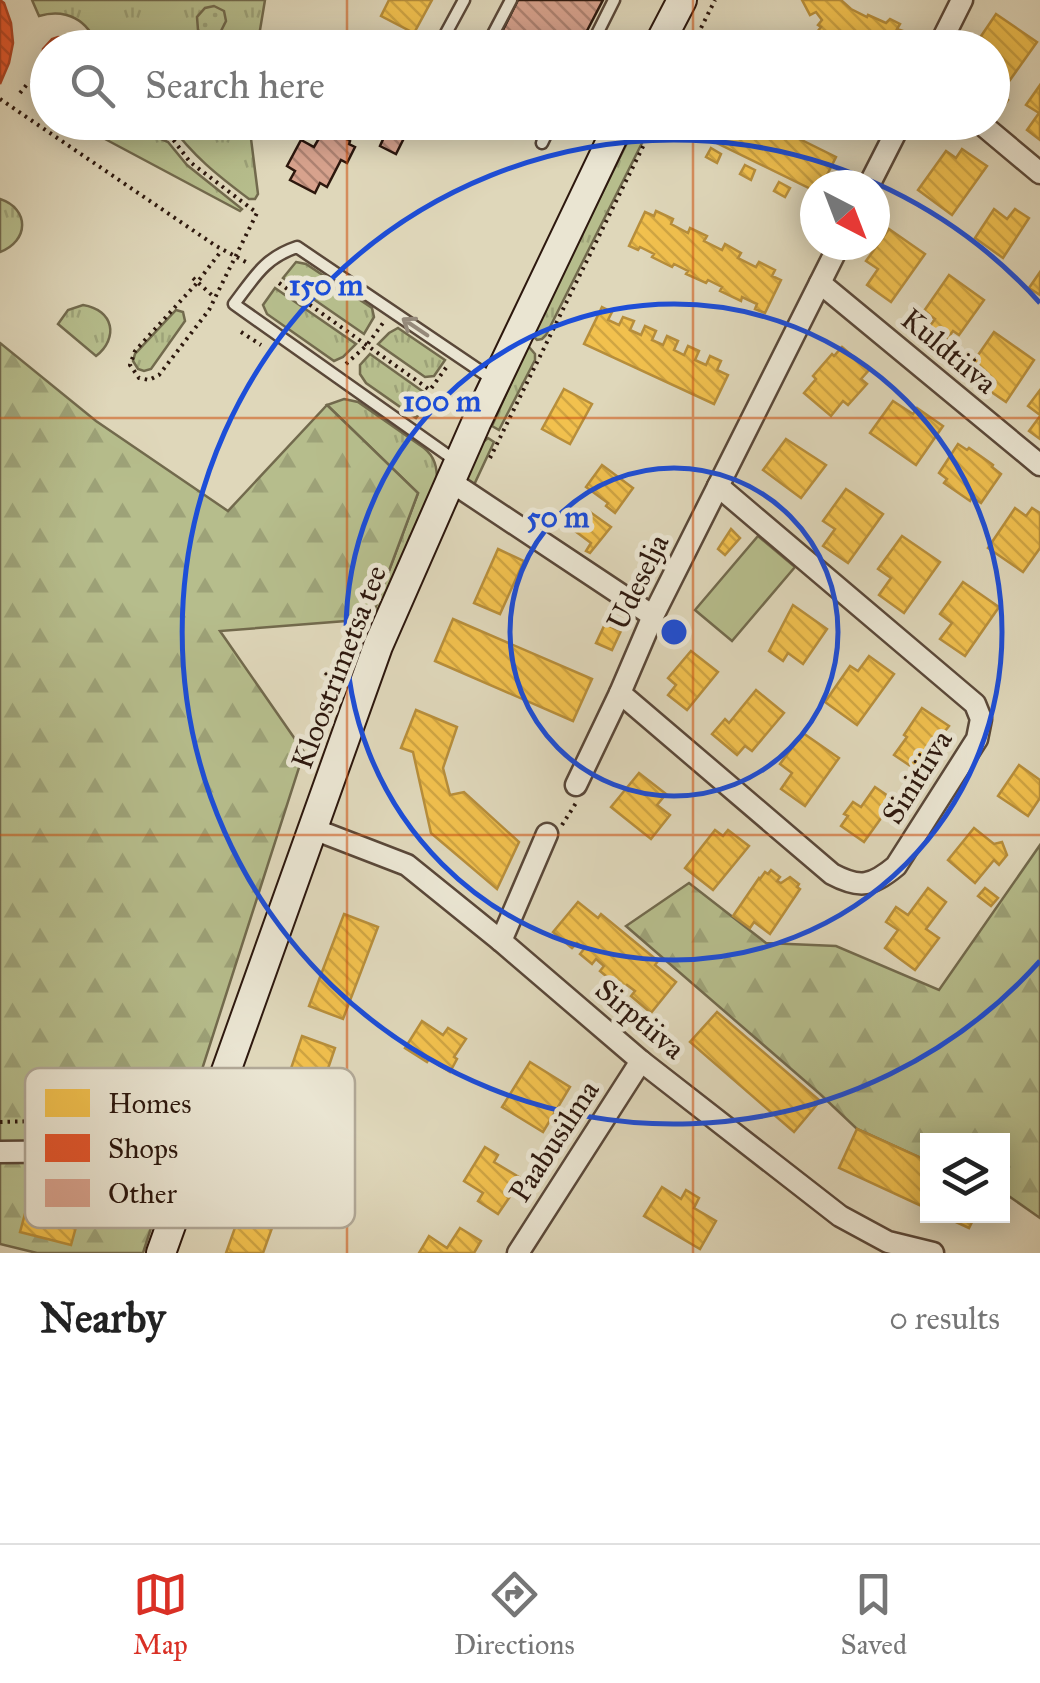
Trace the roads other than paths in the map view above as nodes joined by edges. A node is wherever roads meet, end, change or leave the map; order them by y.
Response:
1 (464, 0) edge
2 (511, 0) edge
3 (614, 0) edge
4 (681, 0) edge
5 (962, 0) edge
6 (448, 30) edge
7 (495, 30) edge
8 (599, 30) edge
9 (667, 30) edge
10 (947, 30) edge
11 (543, 140) edge
12 (611, 140) edge
13 (891, 140) edge
14 (1001, 140) edge
15 (542, 143) dead end
16 (876, 170) edge
17 (1040, 173) edge
18 (832, 260) edge
19 (820, 284) junction
20 (496, 382) junction
21 (1040, 465) edge
22 (460, 480) junction
23 (718, 486) junction
24 (652, 616) junction
25 (620, 693) junction
26 (576, 785) road end
27 (311, 828) junction
28 (547, 834) road end
29 (501, 941) junction
30 (641, 1061) junction
31 (227, 1068) edge
32 (0, 1152) edge
33 (25, 1152) edge
34 (170, 1228) edge
35 (161, 1253) edge
36 (518, 1253) edge
37 (934, 1253) edge

1 - 6 lane
2 - 7 lane
3 - 8 lane
4 - 9 main road
5 - 10 street
11 - 15 lane
12 - 20 main road, Kloostrimetsa tee
13 - 16 street
14 - 17 street
18 - 19 street, Udeselja
19 - 21 street, Kuldtiiva
19 - 23 street, Udeselja
20 - 22 main road, Kloostrimetsa tee
20 -> 22 lane
22 - 24 street
22 - 27 main road, Kloostrimetsa tee
23 - 24 street, Udeselja
23 - 25 street, Sinitiiva
24 - 25 street, Udeselja
25 - 26 street, Udeselja
27 - 29 street, Sirptiiva
27 - 31 main road, Kloostrimetsa tee
28 - 29 street
29 - 30 street, Sirptiiva
30 - 36 street, Paabusilma
30 - 37 street, Sirptiiva
32 - 33 street
34 - 35 main road, Kloostrimetsa tee

